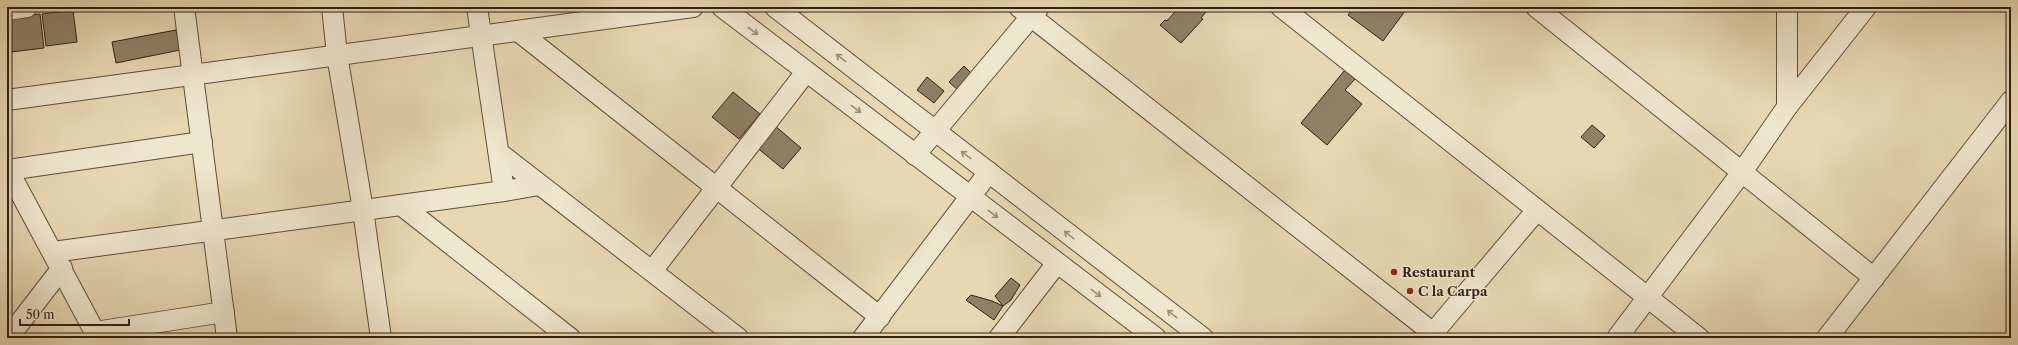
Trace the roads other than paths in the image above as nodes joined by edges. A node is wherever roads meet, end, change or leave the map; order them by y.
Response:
1 (27, 7) edge
2 (184, 7) edge
3 (332, 7) edge
4 (477, 7) edge
5 (693, 7) edge
6 (722, 7) edge
7 (775, 7) edge
8 (1281, 7) edge
9 (1536, 7) edge
10 (1788, 7) edge
11 (1866, 7) edge
12 (7, 10) edge
13 (1030, 10) edge
14 (518, 31) junction
15 (480, 36) junction
16 (337, 56) junction
17 (806, 72) junction
18 (193, 75) junction
19 (7, 100) edge
20 (2011, 101) edge
21 (1787, 107) junction
22 (935, 131) junction
23 (202, 142) junction
24 (499, 153) junction
25 (915, 154) junction
26 (8, 169) edge
27 (989, 172) junction
28 (1742, 172) junction
29 (539, 185) junction
30 (716, 188) junction
31 (504, 191) junction
32 (971, 197) junction
33 (401, 205) junction
34 (363, 210) junction
35 (1538, 210) junction
36 (213, 230) junction
37 (57, 260) junction
38 (1058, 263) junction
39 (652, 271) junction
40 (1874, 278) junction
41 (1648, 298) junction
42 (224, 312) junction
43 (880, 317) junction
44 (385, 334) edge
45 (96, 335) edge
46 (1145, 335) edge
47 (8, 338) edge
48 (227, 338) edge
49 (570, 338) edge
50 (738, 338) edge
51 (863, 338) edge
52 (999, 338) edge
53 (1203, 338) edge
54 (1617, 338) edge
55 (1699, 338) edge
56 (1827, 338) edge

1 - 12 street
2 - 18 street
3 - 16 street
4 - 15 street
5 - 14 street
6 -> 17 street
22 -> 7 street
8 - 35 street
9 - 28 street
10 - 21 street
11 - 21 street
13 - 22 street
13 - 35 street
14 - 15 street
14 - 30 street
15 - 16 street
15 - 24 street
16 - 18 street
16 - 34 street
17 -> 25 street
17 - 30 street
18 - 19 street
18 - 23 street
20 - 40 street
21 - 28 street
22 - 25 street
27 -> 22 street
23 - 26 street
23 - 36 street
24 - 29 street
24 - 31 street
25 - 32 street
26 - 37 street
27 - 32 street
53 -> 27 street
28 - 40 street
28 - 41 street
29 - 31 street
29 - 39 street
30 - 39 street
30 - 43 street
31 - 33 street
32 -> 38 street
32 - 43 street
33 - 34 street
33 - 49 street
34 - 36 street
34 - 44 street
35 - 41 street
36 - 37 street
36 - 42 street
37 - 45 street
37 - 47 street
38 -> 46 street
38 - 52 street
39 - 50 street
40 - 56 street
41 - 54 street
41 - 55 street
42 - 45 street
42 - 48 street
43 - 51 street

